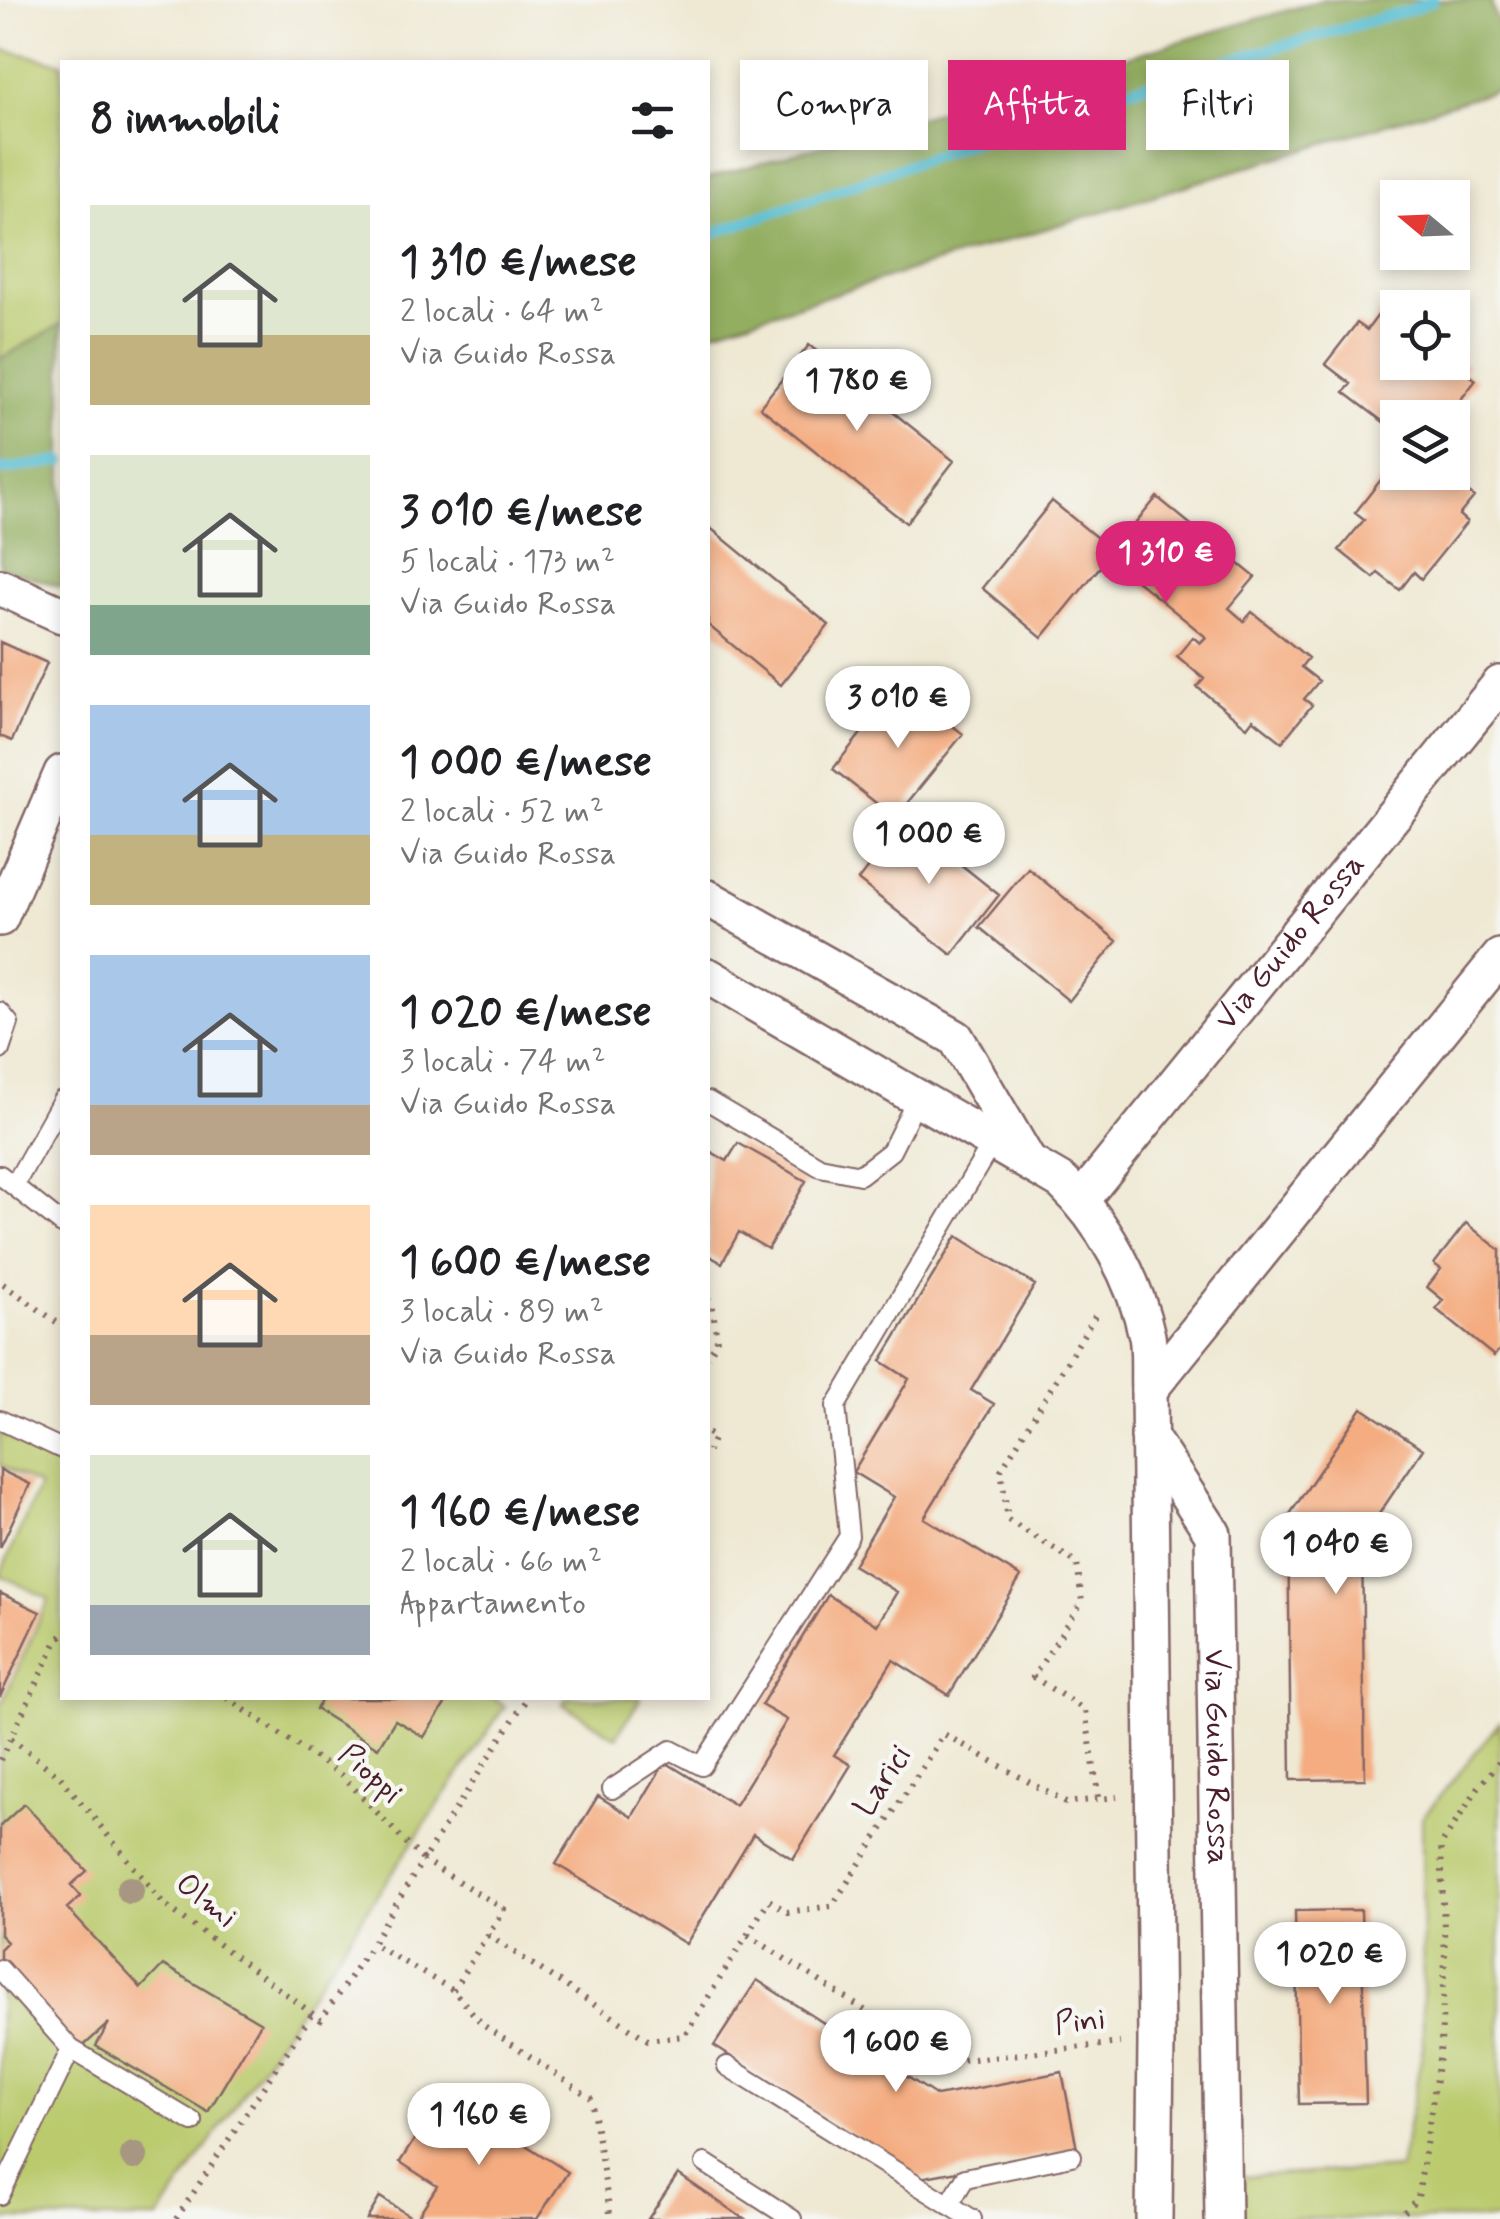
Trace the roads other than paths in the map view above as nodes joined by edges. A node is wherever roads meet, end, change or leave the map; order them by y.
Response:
1 (0, 586) edge
2 (60, 613) edge
3 (1500, 684) edge
4 (60, 778) edge
5 (710, 899) edge
6 (0, 918) edge
7 (1500, 957) edge
8 (710, 977) edge
9 (0, 1012) edge
10 (0, 1050) edge
11 (918, 1097) junction
12 (710, 1102) edge
13 (60, 1103) edge
14 (994, 1140) junction
15 (1027, 1159) junction
16 (7, 1181) edge
17 (1081, 1200) junction
18 (60, 1222) edge
19 (1149, 1390) junction
20 (0, 1420) edge
21 (1149, 1436) junction
22 (60, 1448) edge
23 (612, 1789) dead end
24 (0, 1969) edge
25 (71, 2049) junction
26 (727, 2066) dead end
27 (193, 2122) dead end
28 (1072, 2156) dead end
29 (705, 2163) dead end
30 (0, 2195) edge
31 (949, 2205) junction
32 (792, 2219) edge
33 (972, 2219) edge
34 (1154, 2219) edge
35 (1223, 2219) edge

1 - 2 street
3 - 17 street, Via Guido Rossa
4 - 6 street
5 - 15 street, Via Guido Rossa
7 - 19 street
8 - 11 street, Via Guido Rossa
9 - 10 lane
11 - 12 lane
11 - 14 street, Via Guido Rossa
13 - 16 lane
14 - 15 street, Via Guido Rossa
14 - 23 lane
15 - 17 street, Via Guido Rossa
16 - 18 lane
17 - 19 street, Via Guido Rossa
19 - 21 street, Via Guido Rossa
20 - 22 lane
21 - 34 street, Via Guido Rossa
21 - 35 street, Via Guido Rossa
24 - 25 lane
25 - 27 lane
25 - 30 lane
26 - 31 lane
28 - 31 lane
29 - 32 lane
31 - 33 lane

